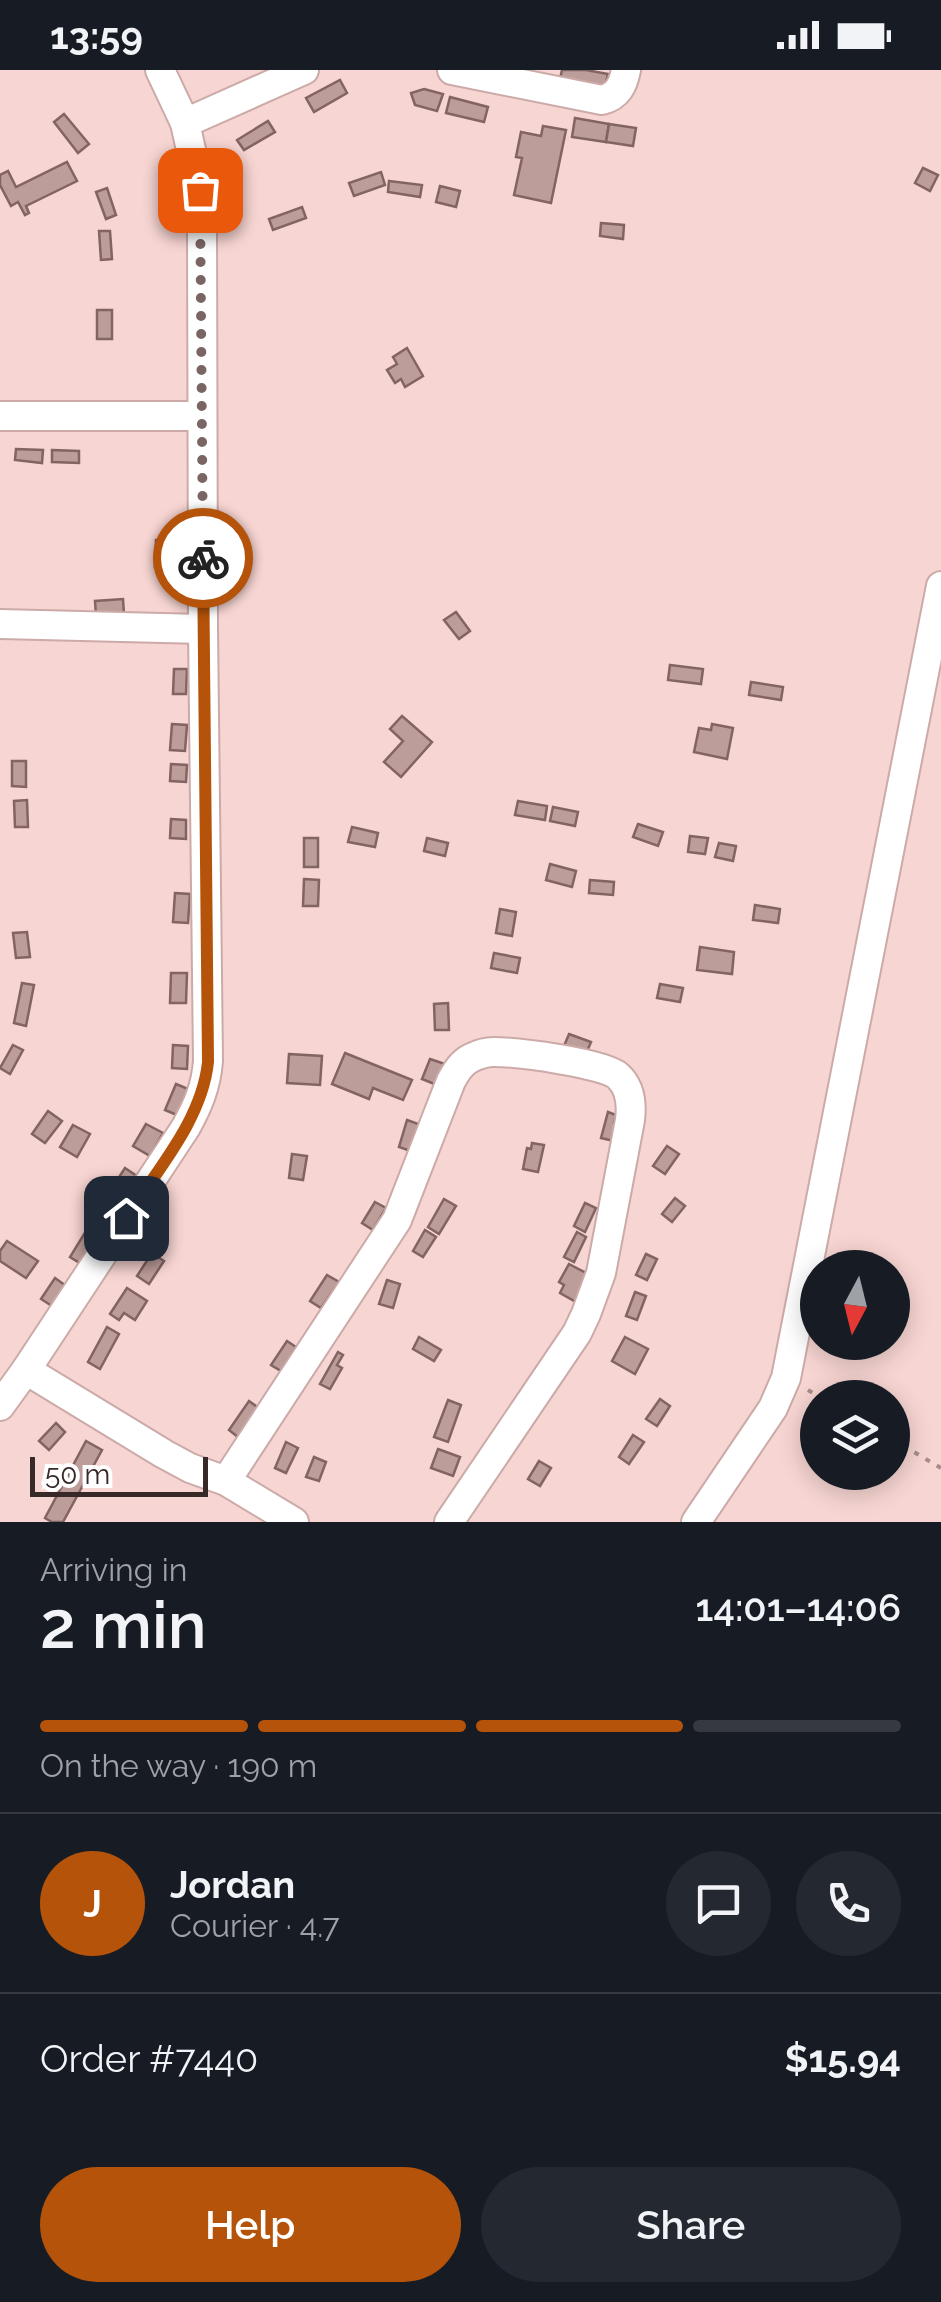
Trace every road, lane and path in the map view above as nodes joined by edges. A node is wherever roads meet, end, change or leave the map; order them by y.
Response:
1 (160, 70) edge
2 (304, 70) edge
3 (452, 70) edge
4 (626, 70) edge
5 (185, 123) junction
6 (0, 416) edge
7 (202, 416) junction
8 (941, 586) edge
9 (0, 624) edge
10 (203, 629) junction
11 (26, 1370) junction
12 (0, 1406) edge
13 (910, 1450) edge
14 (941, 1468) edge
15 (226, 1481) junction
16 (294, 1522) edge
17 (449, 1522) edge
18 (696, 1522) edge

1 - 5 street
2 - 5 street
3 - 4 street
5 - 7 street
6 - 7 street
7 - 10 street
8 - 18 street
9 - 10 street
10 - 11 street
11 - 12 street
11 - 15 street
13 - 14 path
15 - 16 street
15 - 17 street

